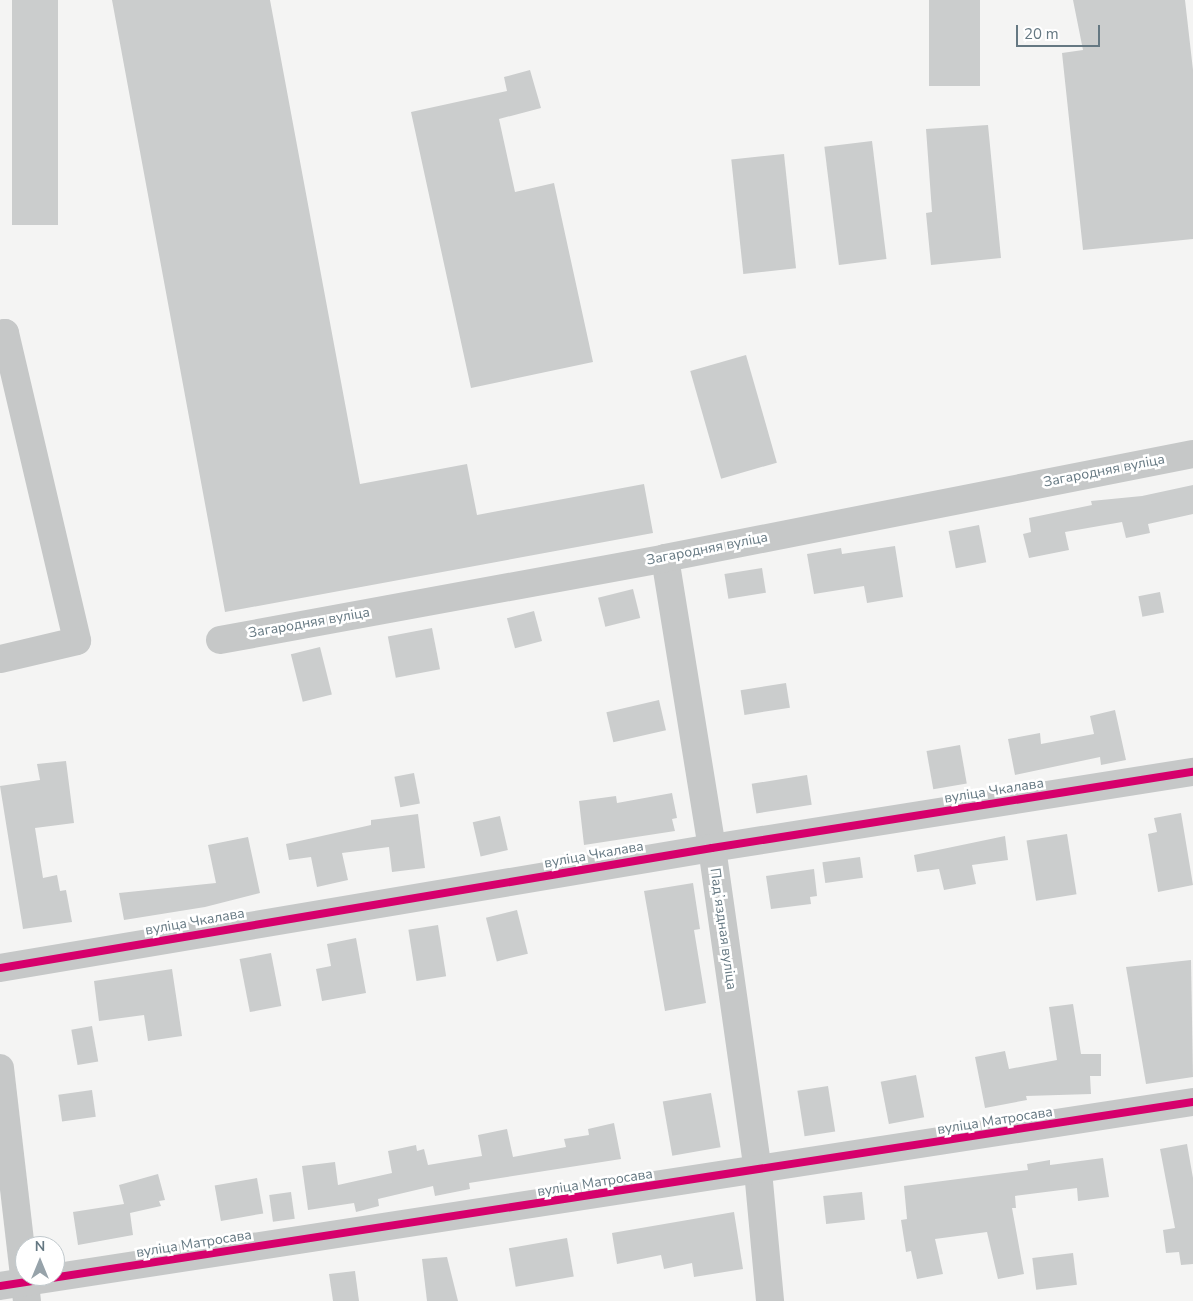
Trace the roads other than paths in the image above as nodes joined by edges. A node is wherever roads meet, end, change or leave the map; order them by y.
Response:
1 (0, 334) edge
2 (1193, 454) edge
3 (665, 558) junction
4 (220, 640) dead end
5 (0, 659) edge
6 (1193, 772) edge
7 (712, 848) junction
8 (0, 968) edge
9 (0, 1068) edge
10 (1193, 1102) edge
11 (758, 1171) junction
12 (18, 1290) edge
13 (770, 1301) edge

1 - 5 street
2 - 3 street, Загародняя вуліца
3 - 4 street, Загародняя вуліца
3 - 7 street, Падʼяздная вуліца
6 - 7 street, вуліца Чкалава
7 - 8 street, вуліца Чкалава
7 - 11 street, Падʼяздная вуліца
9 - 12 street
10 - 11 street, вуліца Матросава
11 - 12 street, вуліца Матросава
11 - 13 street, Падʼяздная вуліца

